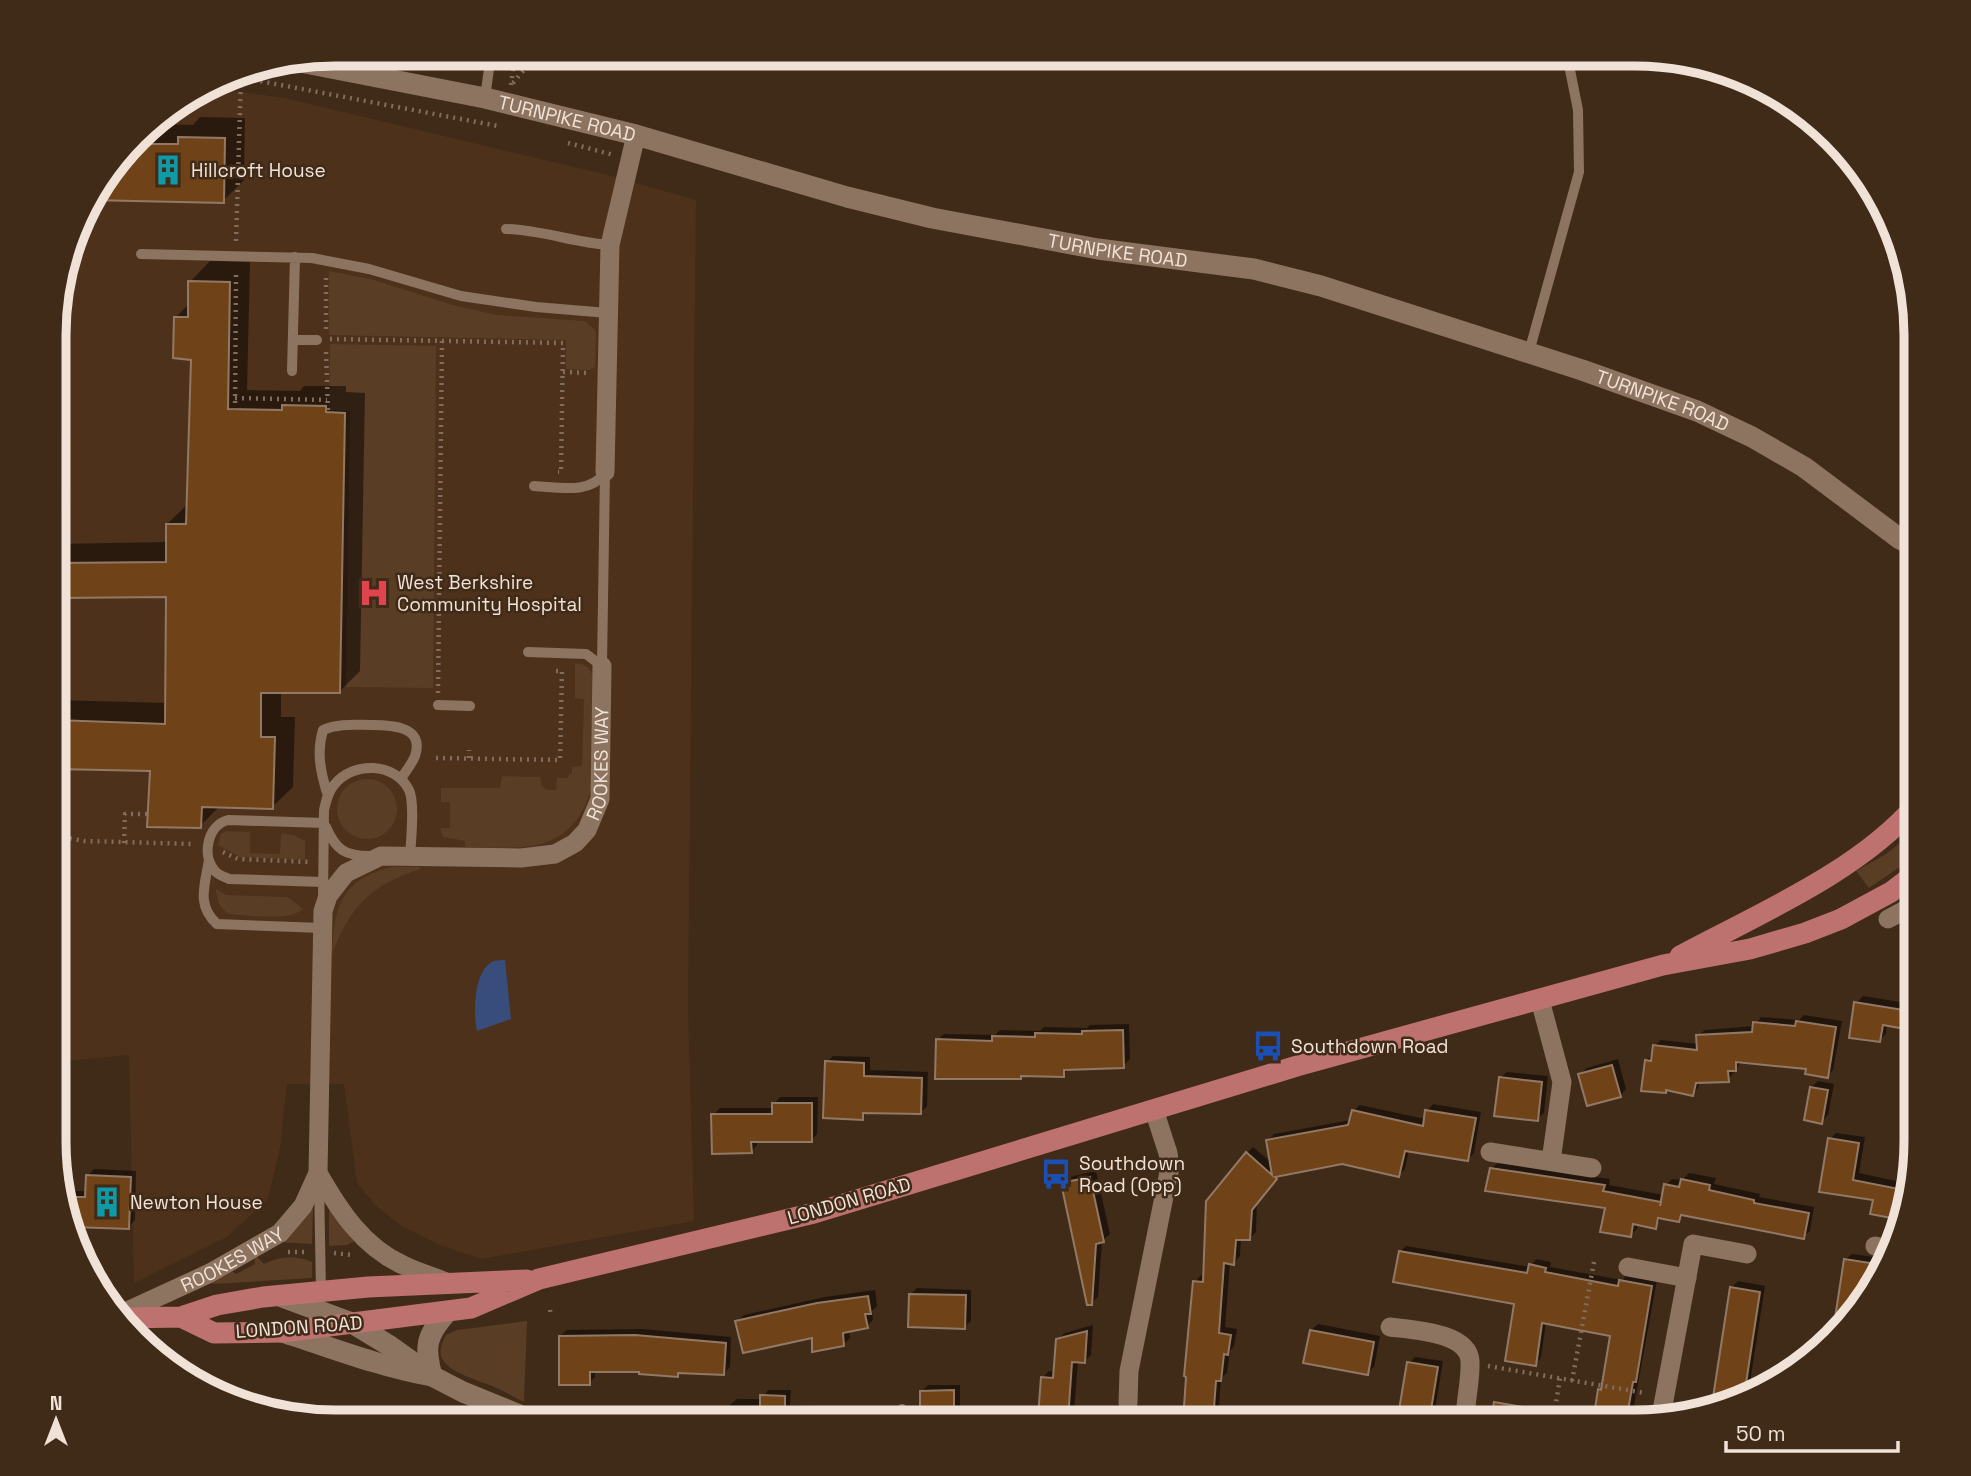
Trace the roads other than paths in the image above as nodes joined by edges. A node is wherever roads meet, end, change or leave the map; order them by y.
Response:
1 (489, 66) edge
2 (1569, 66) edge
3 (324, 67) edge
4 (485, 98) junction
5 (636, 135) junction
6 (506, 229) dead end
7 (610, 246) junction
8 (141, 254) dead end
9 (295, 257) junction
10 (608, 313) junction
11 (293, 340) junction
12 (321, 340) road end
13 (1529, 352) junction
14 (292, 371) dead end
15 (605, 472) junction
16 (534, 486) dead end
17 (1904, 541) edge
18 (528, 652) dead end
19 (602, 666) junction
20 (438, 705) dead end
21 (470, 706) dead end
22 (401, 779) junction
23 (328, 796) junction
24 (1904, 818) edge
25 (324, 823) junction
26 (381, 856) junction
27 (410, 856) junction
28 (209, 860) junction
29 (1904, 881) edge
30 (323, 882) junction
31 (1904, 910) edge
32 (1888, 919) dead end
33 (322, 920) junction
34 (1663, 965) junction
35 (1540, 1000) junction
36 (1154, 1110) junction
37 (1490, 1152) dead end
38 (1551, 1161) junction
39 (1592, 1168) dead end
40 (318, 1174) junction
41 (1747, 1254) dead end
42 (1628, 1267) dead end
43 (1687, 1278) junction
44 (539, 1279) junction
45 (449, 1283) junction
46 (319, 1310) junction
47 (129, 1313) edge
48 (446, 1313) junction
49 (132, 1316) edge
50 (181, 1317) junction
51 (352, 1323) junction
52 (1390, 1327) dead end
53 (282, 1332) junction
54 (432, 1376) junction
55 (1128, 1403) dead end
56 (1663, 1406) edge
57 (507, 1410) edge
58 (1466, 1410) edge

1 - 4 lane
2 - 13 lane
3 - 4 street, TURNPIKE ROAD
4 - 5 street, TURNPIKE ROAD
5 - 7 street, ROOKES WAY
5 - 13 street, TURNPIKE ROAD
6 - 7 lane
7 - 10 street, ROOKES WAY
8 - 9 lane
9 - 10 lane
9 - 11 lane
10 - 15 street, ROOKES WAY
11 - 12 lane
11 - 14 lane
13 - 17 street, TURNPIKE ROAD
15 - 16 lane
15 - 19 lane, ROOKES WAY
18 - 19 lane
19 - 27 street, ROOKES WAY
20 - 21 lane
22 - 23 lane
22 - 23 lane
22 - 27 lane
23 - 25 lane
24 - 34 main road
25 - 26 lane
25 - 28 lane
25 - 30 lane
26 - 27 street, ROOKES WAY
26 - 33 street, ROOKES WAY
28 - 30 lane
28 - 33 lane
29 - 34 main road
30 - 33 lane
31 - 32 street
33 - 40 street, ROOKES WAY
34 - 35 main road, LONDON ROAD
35 - 36 main road, LONDON ROAD
35 - 38 street
36 - 44 main road, LONDON ROAD
36 - 55 street
37 - 38 street
38 - 39 street
40 - 45 street
40 - 46 lane, ROOKES WAY
40 - 47 street, ROOKES WAY
41 - 43 street
42 - 43 street
43 - 56 street
44 - 45 main road, LONDON ROAD
44 - 48 main road, LONDON ROAD
45 - 46 main road, LONDON ROAD
46 - 50 main road, LONDON ROAD
46 - 51 main road, LONDON ROAD
46 - 53 main road, LONDON ROAD
48 - 51 main road, LONDON ROAD
48 - 54 street
49 - 50 main road, LONDON ROAD
50 - 53 main road, LONDON ROAD
51 - 54 street
52 - 58 street
53 - 54 street
54 - 57 street

